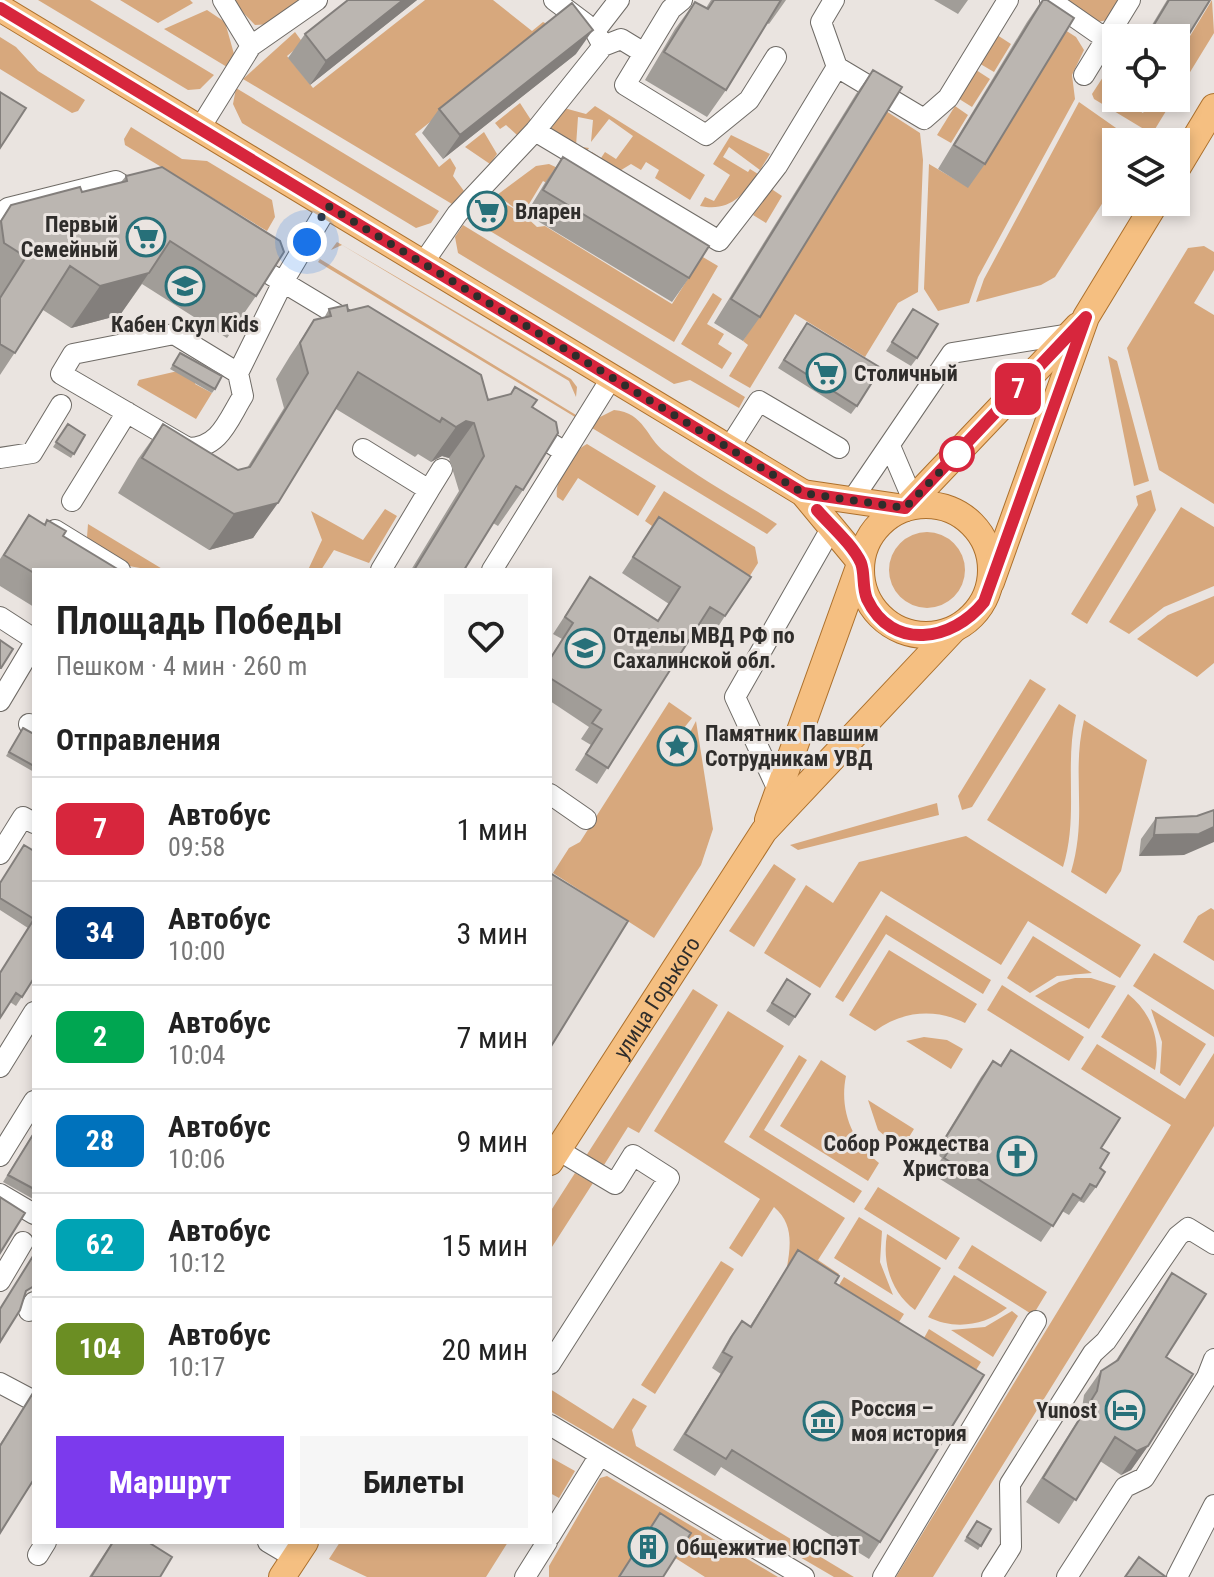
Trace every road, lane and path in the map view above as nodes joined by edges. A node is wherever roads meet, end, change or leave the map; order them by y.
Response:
1 (223, 0) edge
2 (317, 0) edge
3 (554, 0) edge
4 (619, 0) edge
5 (682, 0) edge
6 (834, 0) edge
7 (1008, 0) edge
8 (1050, 0) edge
9 (1130, 0) edge
10 (0, 8) edge
11 (1115, 24) edge
12 (1102, 36) edge
13 (599, 39) junction
14 (251, 46) junction
15 (1102, 46) edge
16 (644, 53) junction
17 (776, 57) dead end
18 (837, 67) junction
19 (1084, 75) dead end
20 (1214, 107) edge
21 (200, 128) junction
22 (535, 131) junction
23 (1190, 147) edge
24 (154, 204) edge
25 (328, 206) junction
26 (0, 214) edge
27 (1147, 216) edge
28 (231, 251) edge
29 (423, 263) junction
30 (283, 282) junction
31 (1078, 326) junction
32 (364, 331) edge
33 (238, 373) junction
34 (612, 377) junction
35 (61, 405) dead end
36 (127, 412) junction
37 (507, 417) edge
38 (890, 446) junction
39 (729, 448) junction
40 (839, 448) dead end
41 (363, 449) dead end
42 (565, 452) junction
43 (0, 458) edge
44 (442, 469) dead end
45 (429, 490) junction
46 (803, 493) junction
47 (852, 500) junction
48 (72, 501) dead end
49 (909, 504) junction
50 (832, 527) junction
51 (55, 530) edge
52 (861, 563) junction
53 (117, 568) edge
54 (382, 568) edge
55 (493, 568) edge
56 (991, 582) junction
57 (0, 617) edge
58 (953, 630) junction
59 (32, 640) edge
60 (32, 645) edge
61 (0, 701) edge
62 (778, 790) junction
63 (552, 795) edge
64 (586, 819) dead end
65 (32, 822) edge
66 (764, 831) junction
67 (0, 854) edge
68 (32, 1015) edge
69 (0, 1067) edge
70 (32, 1104) edge
71 (0, 1156) edge
72 (554, 1156) edge
73 (0, 1194) edge
74 (32, 1214) edge
75 (23, 1242) dead end
76 (1214, 1244) edge
77 (0, 1281) edge
78 (1036, 1321) dead end
79 (1214, 1359) edge
80 (552, 1361) edge
81 (2, 1387) edge
82 (32, 1400) edge
83 (552, 1426) edge
84 (600, 1455) junction
85 (1214, 1505) edge
86 (552, 1533) edge
87 (271, 1544) edge
88 (546, 1544) edge
89 (294, 1559) edge
90 (525, 1577) edge
91 (804, 1577) edge
92 (883, 1577) edge
93 (992, 1577) edge
94 (1067, 1577) edge
95 (1177, 1577) edge

1 - 14 street
2 - 14 street
3 - 13 street
4 - 13 street
5 - 16 street
6 - 18 street
7 - 18 street
8 - 12 street
9 - 11 street
10 - 21 main road
13 - 16 street
13 - 22 street
14 - 21 street
15 - 19 street
16 - 17 street
18 - 22 street
20 - 23 main road
21 - 25 main road
22 - 29 street
24 - 26 street
25 - 29 main road
25 - 30 street
27 - 31 main road
28 - 30 street
29 - 34 main road
30 - 32 street
30 - 33 street
31 - 38 street
31 - 49 main road
31 - 56 main road
33 - 36 street
33 - 36 street
34 - 39 main road
34 - 42 street
35 - 43 street
36 - 48 street
37 - 42 street
38 - 47 street
38 - 49 street
39 - 40 street
39 - 46 main road
41 - 45 street
42 - 55 street
44 - 45 street
45 - 54 street
46 - 47 main road
46 - 50 main road
47 - 49 main road
49 - 52 main road
49 - 56 main road
50 - 52 main road
50 - 62 street
51 - 53 street
52 - 58 main road
52 - 62 main road, улица Горького
56 - 58 main road
57 - 59 street
58 - 66 main road, улица Горького
60 - 61 street
62 - 66 main road, улица Горького
63 - 64 street
65 - 67 street
66 - 72 main road, улица Горького
68 - 69 street
70 - 71 street
72 - 80 street
73 - 74 street
75 - 77 street
76 - 93 street
78 - 92 street
79 - 94 street
81 - 82 street
83 - 84 street
84 - 86 street
84 - 91 street
85 - 95 street
87 - 89 street
88 - 90 street

